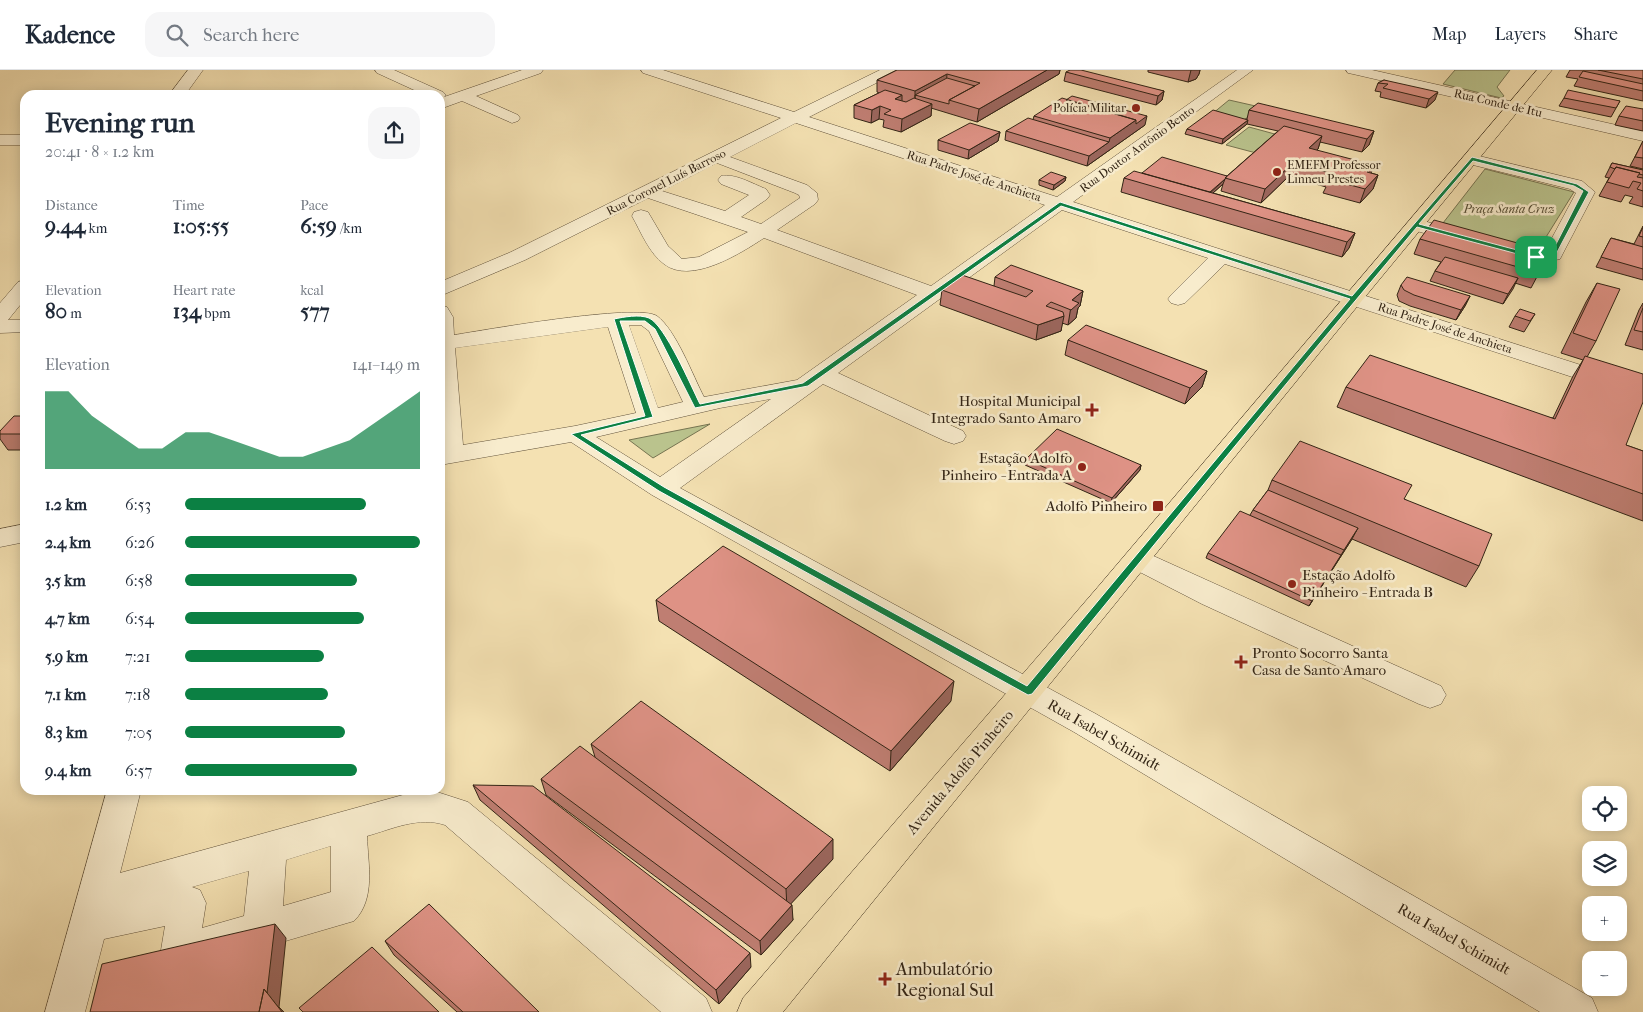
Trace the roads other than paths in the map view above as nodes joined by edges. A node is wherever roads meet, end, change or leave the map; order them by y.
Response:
1 (196, 70) edge
2 (382, 70) edge
3 (536, 70) edge
4 (648, 70) edge
5 (891, 70) edge
6 (1246, 70) edge
7 (1353, 70) edge
8 (1546, 70) edge
9 (181, 90) edge
10 (428, 90) edge
11 (446, 98) edge
12 (1516, 107) junction
13 (796, 117) junction
14 (512, 118) dead end
15 (1643, 136) edge
16 (0, 140) edge
17 (20, 140) edge
18 (715, 157) junction
19 (1472, 159) junction
20 (701, 186) dead end
21 (647, 192) junction
22 (1060, 204) junction
23 (641, 216) dead end
24 (727, 218) junction
25 (1416, 225) junction
26 (762, 231) junction
27 (1480, 242) edge
28 (1499, 247) edge
29 (1222, 256) junction
30 (445, 288) edge
31 (20, 292) edge
32 (933, 294) junction
33 (1354, 298) junction
34 (1178, 299) dead end
35 (0, 316) edge
36 (616, 320) junction
37 (20, 326) edge
38 (0, 327) edge
39 (445, 343) edge
40 (813, 380) junction
41 (1643, 393) edge
42 (697, 406) junction
43 (649, 417) junction
44 (575, 434) junction
45 (954, 436) dead end
46 (445, 456) edge
47 (661, 489) junction
48 (20, 534) edge
49 (0, 538) edge
50 (1138, 559) junction
51 (1028, 691) junction
52 (1430, 694) dead end
53 (123, 795) edge
54 (349, 826) junction
55 (269, 849) junction
56 (188, 887) junction
57 (92, 911) junction
58 (262, 930) junction
59 (65, 1012) edge
60 (692, 1012) edge
61 (757, 1012) edge
62 (1578, 1012) edge

1 - 9 street
2 - 10 street
3 - 11 street
4 - 13 street, Rua Padre José de Anchieta
5 - 13 street, Rua Coronel Luís Barroso
6 - 22 street, Rua Doutor Antônio Bento
7 - 12 street, Rua Conde de Itu
8 - 12 main road, Avenida Adolfo Pinheiro
11 - 14 street
12 - 15 street, Rua Conde de Itu
12 - 19 main road, Avenida Adolfo Pinheiro
13 - 18 street, Rua Coronel Luís Barroso
13 - 22 street, Rua Padre José de Anchieta
16 - 17 street
18 - 21 street, Rua Coronel Luís Barroso
18 - 26 street
19 - 25 main road, Avenida Adolfo Pinheiro
19 - 28 street
20 - 24 street
21 - 24 street
21 - 30 street, Rua Coronel Luís Barroso
22 - 29 street, Rua Padre José de Anchieta
22 - 32 street, Rua Doutor Antônio Bento
23 - 26 street
24 - 26 street
25 - 27 street
25 - 33 main road, Avenida Adolfo Pinheiro
26 - 32 street
29 - 33 street, Rua Padre José de Anchieta
29 - 34 street
31 - 35 street
32 - 40 street, Rua Doutor Antônio Bento
33 - 41 street, Rua Padre José de Anchieta
33 - 50 main road, Avenida Adolfo Pinheiro
36 - 39 street
36 - 42 street
36 - 43 street
37 - 38 street
40 - 42 street
40 - 45 street
40 - 47 street, Rua Doutor Antônio Bento
42 - 43 street
43 - 44 street
44 - 46 street
44 - 47 street, Rua Isabel Schimidt
47 - 51 street, Rua Isabel Schimidt
48 - 49 street
50 - 51 main road, Avenida Adolfo Pinheiro
50 - 52 street
51 - 61 main road, Avenida Adolfo Pinheiro
51 - 62 street, Rua Isabel Schimidt
53 - 57 street
54 - 55 street
54 - 58 street
54 - 60 street
55 - 56 street
55 - 58 street
56 - 57 street
56 - 58 street
57 - 59 street

